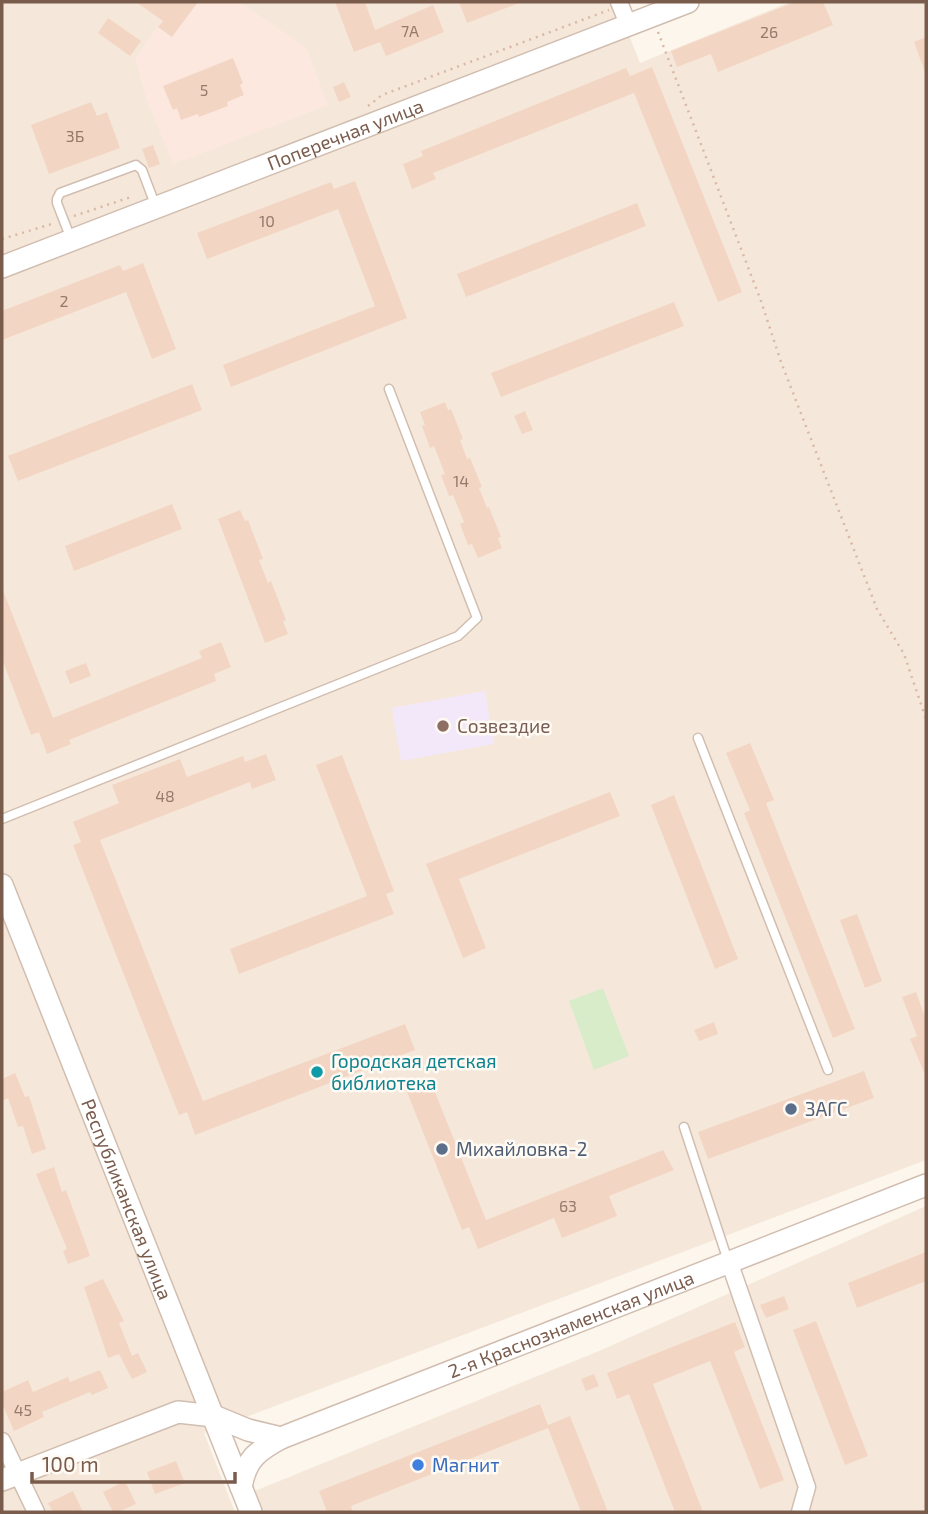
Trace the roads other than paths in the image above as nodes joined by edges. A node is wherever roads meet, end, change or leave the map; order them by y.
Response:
1 (688, 2) edge
2 (622, 10) edge
3 (153, 199) junction
4 (71, 240) junction
5 (2, 267) edge
6 (389, 389) dead end
7 (698, 738) dead end
8 (2, 819) edge
9 (2, 885) edge
10 (828, 1070) dead end
11 (684, 1127) dead end
12 (926, 1185) edge
13 (730, 1264) junction
14 (196, 1371) junction
15 (178, 1412) junction
16 (214, 1416) junction
17 (281, 1438) junction
18 (2, 1441) edge
19 (9, 1477) edge
20 (241, 1487) junction
21 (36, 1512) edge
22 (251, 1512) edge
23 (800, 1512) edge

1 - 2 street, Поперечная улица
2 - 3 street, Поперечная улица
3 - 4 street, Поперечная улица
3 - 4 lane
4 - 5 street, Поперечная улица
6 - 8 lane
7 - 10 lane
9 - 14 street, Республиканская улица
11 - 13 lane
12 - 13 street, 2-я Краснознаменская улица
13 - 17 street, 2-я Краснознаменская улица
13 - 23 street
14 - 15 street
14 - 16 street, Республиканская улица
15 - 16 street
15 - 19 street
16 - 17 street
16 - 20 street, Республиканская улица
17 - 20 street, 2-я Краснознаменская улица
18 - 19 street
19 - 21 street
20 - 22 street, Республиканская улица

